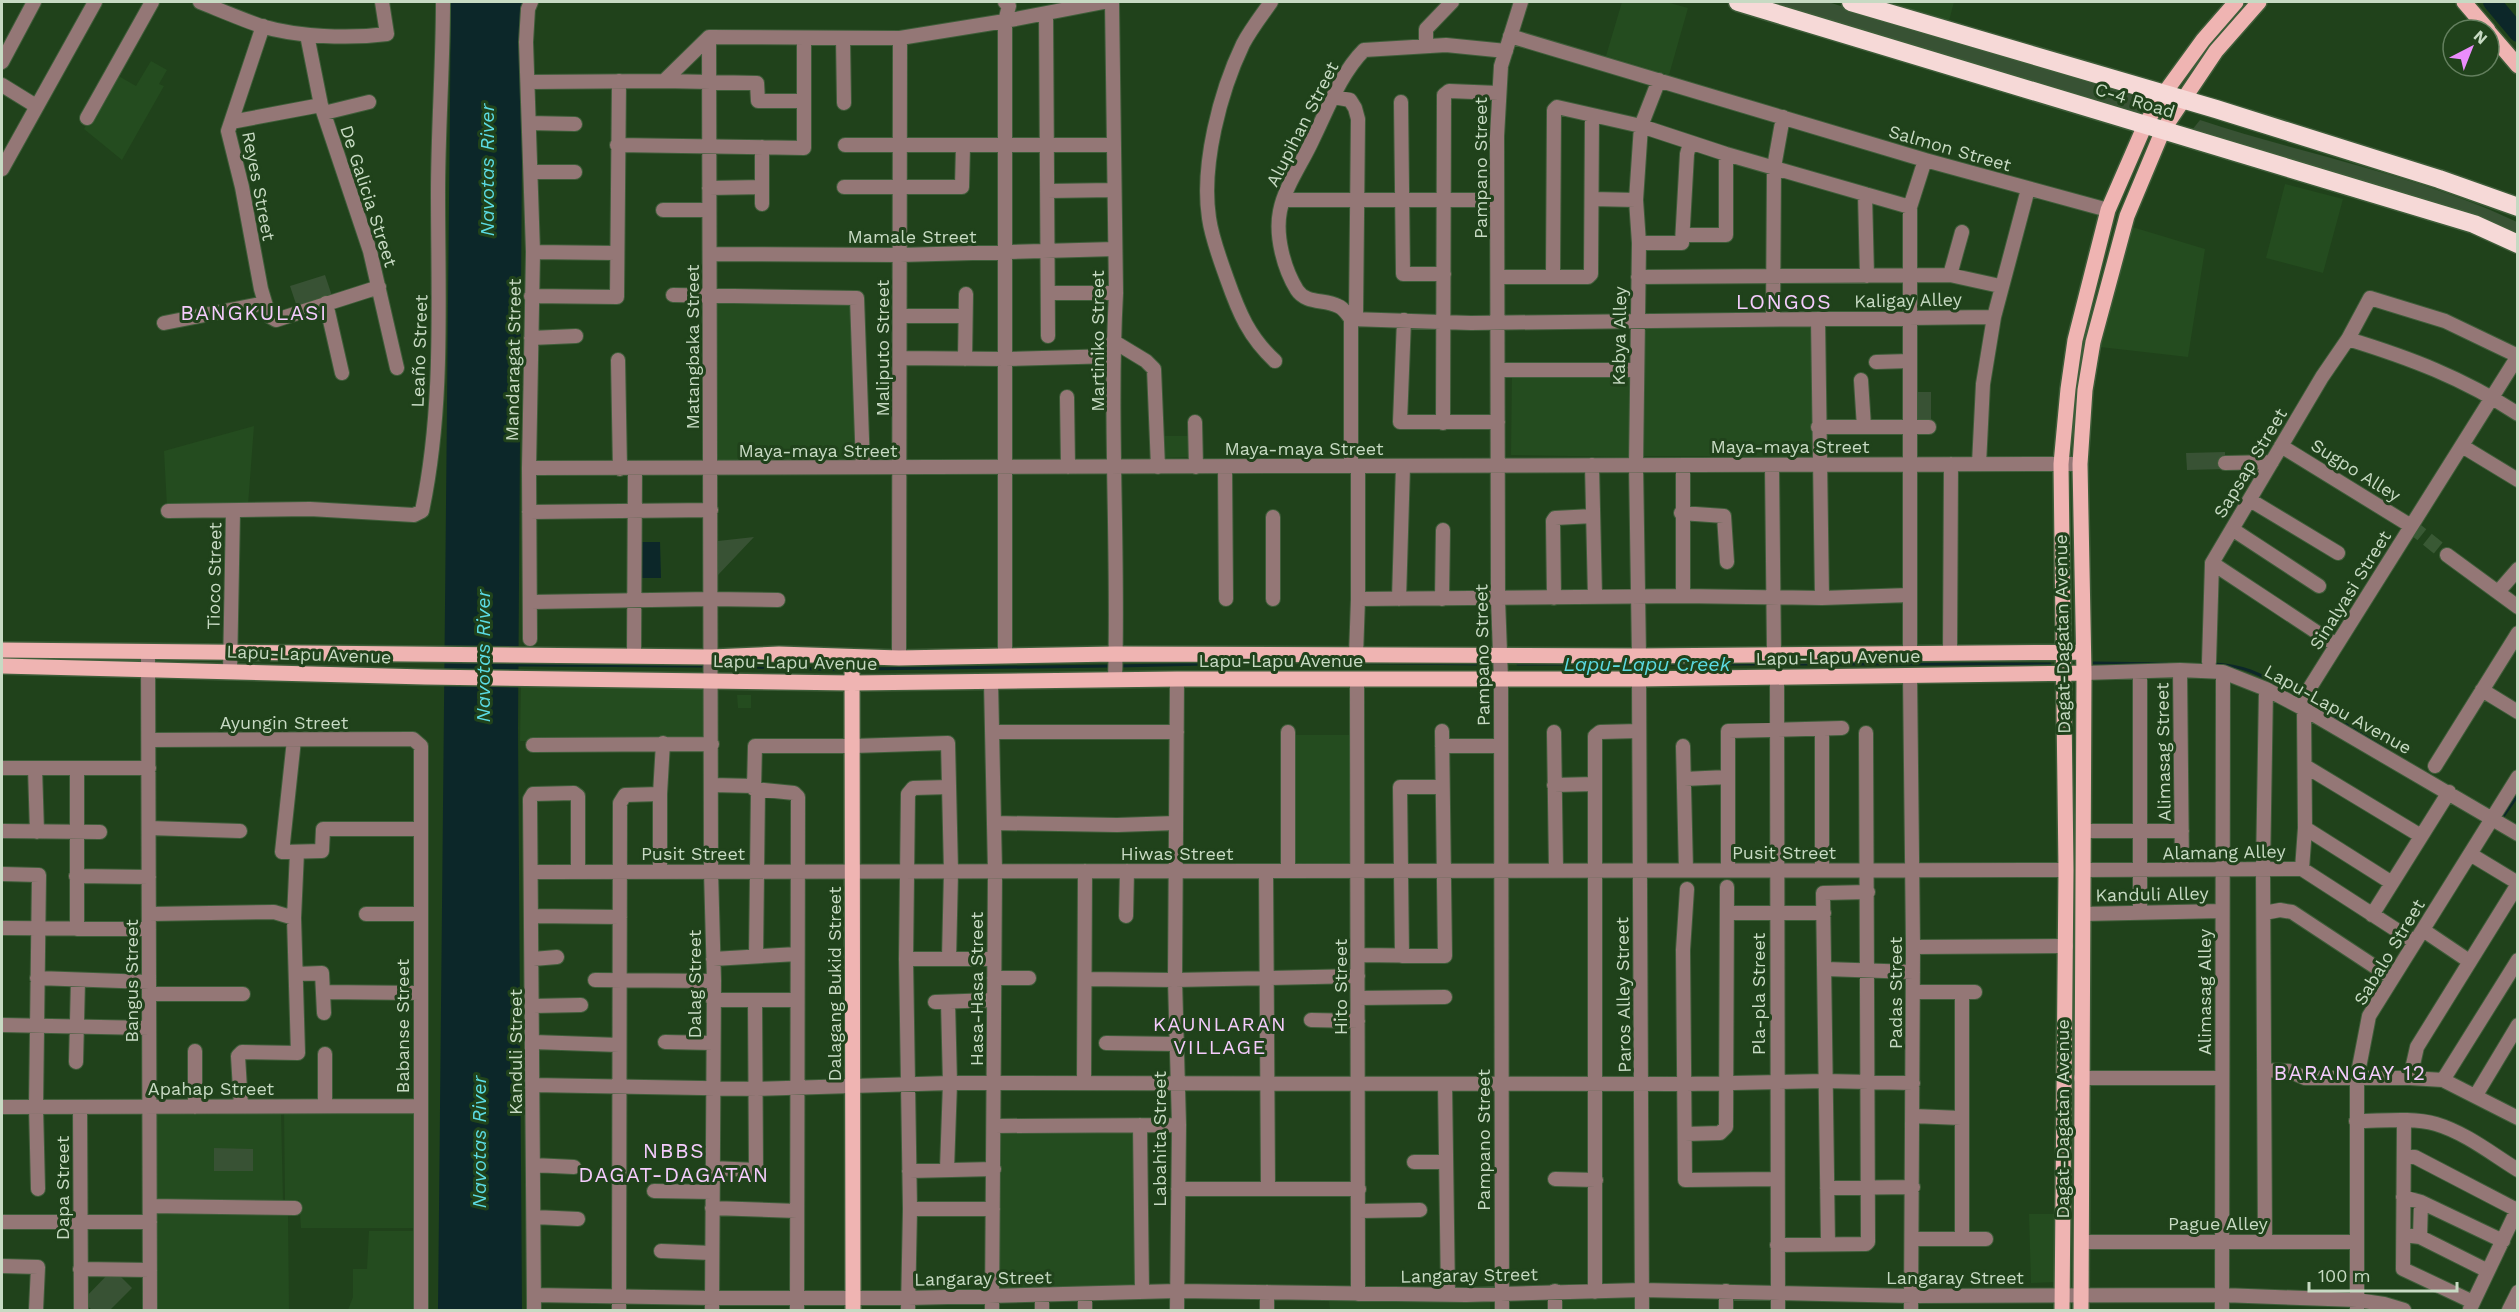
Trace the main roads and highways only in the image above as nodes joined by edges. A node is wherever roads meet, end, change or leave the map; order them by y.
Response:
1 (1738, 2) edge
2 (1851, 2) edge
3 (2236, 2) edge
4 (2259, 2) edge
5 (2464, 2) edge
6 (2477, 18) edge
7 (2501, 47) edge
8 (2517, 66) edge
9 (2163, 95) junction
10 (2182, 100) junction
11 (2145, 125) junction
12 (2163, 130) junction
13 (2517, 207) edge
14 (2517, 244) edge
15 (2, 650) edge
16 (2063, 651) junction
17 (2082, 652) junction
18 (1297, 654) junction
19 (852, 658) junction
20 (2, 666) edge
21 (1115, 667) junction
22 (2084, 673) junction
23 (2063, 674) junction
24 (1297, 680) junction
25 (852, 684) junction
26 (2062, 1303) edge
27 (2081, 1303) edge
28 (852, 1304) edge

1 - 11 highway, C-4 Road
2 - 9 highway, C-4 Road
3 - 9 main road, Dagat-Dagatan Avenue
4 - 10 main road, Dagat-Dagatan Avenue
5 - 6 main road
7 - 8 main road
9 - 10 highway, C-4 Road
9 - 11 main road, Dagat-Dagatan Avenue
10 - 12 main road, Dagat-Dagatan Avenue
10 - 13 highway, C-4 Road
11 - 12 highway, C-4 Road
11 - 16 main road, Dagat-Dagatan Avenue
12 - 14 highway, C-4 Road
12 - 17 main road, Dagat-Dagatan Avenue
15 - 19 main road, Lapu-Lapu Avenue
16 - 17 main road, Lapu-Lapu Avenue
16 - 18 main road, Lapu-Lapu Avenue
16 - 23 main road, Dagat-Dagatan Avenue
17 - 22 main road, Dagat-Dagatan Avenue
18 - 21 main road, Lapu-Lapu Avenue
18 - 24 main road
19 - 21 main road, Lapu-Lapu Avenue
19 - 25 main road, Dalagang Bukid Street
20 - 25 main road, Lapu-Lapu Avenue
21 - 24 main road, Lapu-Lapu Avenue
21 - 25 main road, Lapu-Lapu Avenue
22 - 23 main road, Lapu-Lapu Avenue
22 - 27 main road, Dagat-Dagatan Avenue
23 - 24 main road, Lapu-Lapu Avenue
23 - 26 main road, Dagat-Dagatan Avenue
25 - 28 main road, Dalagang Bukid Street

